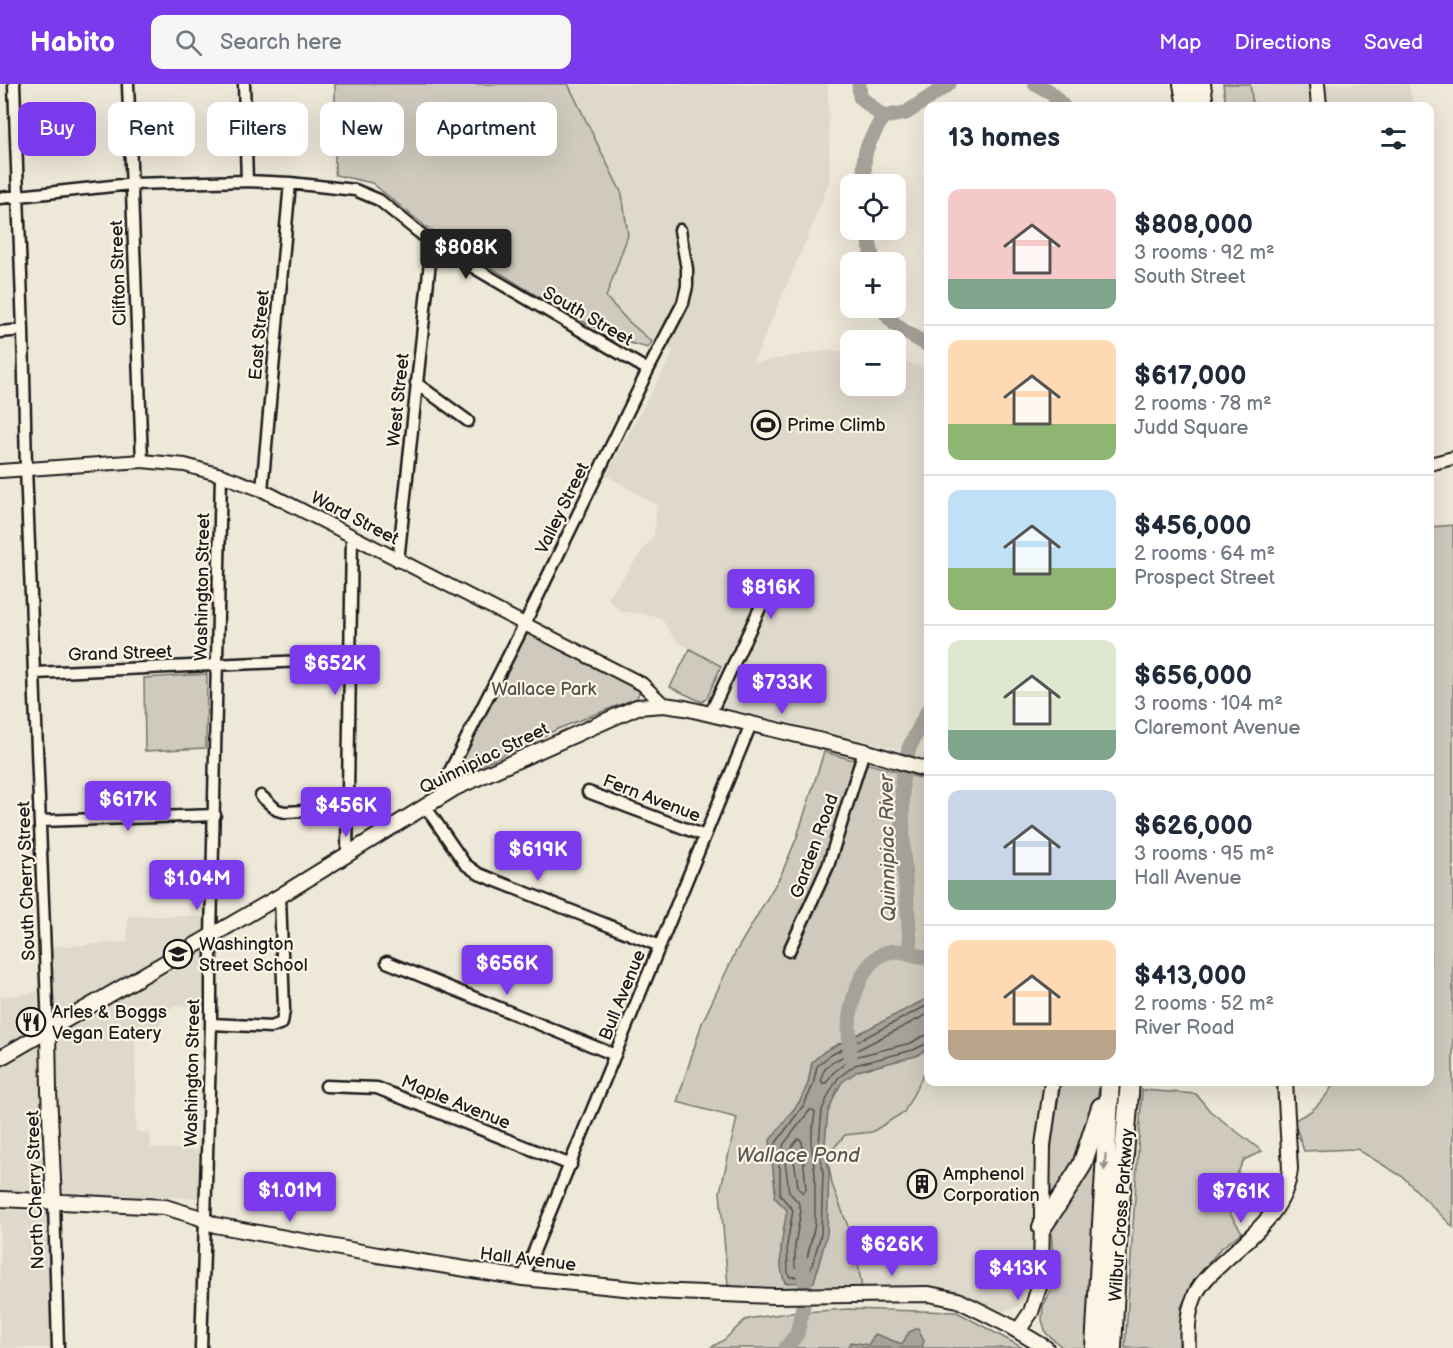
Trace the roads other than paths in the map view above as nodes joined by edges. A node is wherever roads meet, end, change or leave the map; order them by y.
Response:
1 (14, 84) edge
2 (129, 84) edge
3 (244, 84) edge
4 (1183, 84) edge
5 (1201, 84) edge
6 (1317, 84) edge
7 (1185, 102) edge
8 (1203, 102) edge
9 (1319, 102) edge
10 (247, 181) junction
11 (290, 183) junction
12 (131, 184) junction
13 (17, 196) junction
14 (0, 198) edge
15 (680, 230) dead end
16 (432, 243) junction
17 (23, 330) junction
18 (0, 332) edge
19 (648, 370) junction
20 (416, 383) junction
21 (468, 420) dead end
22 (1453, 458) edge
23 (142, 460) junction
24 (1434, 463) edge
25 (26, 468) junction
26 (0, 471) edge
27 (221, 475) junction
28 (262, 490) junction
29 (352, 536) junction
30 (398, 561) junction
31 (769, 589) dead end
32 (524, 625) junction
33 (350, 659) junction
34 (217, 666) junction
35 (35, 673) junction
36 (664, 705) junction
37 (710, 714) junction
38 (751, 724) junction
39 (864, 751) junction
40 (924, 769) edge
41 (588, 792) dead end
42 (261, 796) dead end
43 (441, 796) junction
44 (424, 806) junction
45 (347, 809) junction
46 (215, 815) junction
47 (41, 821) junction
48 (705, 836) junction
49 (347, 856) junction
50 (280, 896) junction
51 (211, 936) junction
52 (660, 946) junction
53 (789, 951) dead end
54 (387, 962) dead end
55 (211, 1024) junction
56 (48, 1030) junction
57 (615, 1055) junction
58 (0, 1058) edge
59 (326, 1086) dead end
60 (1051, 1086) edge
61 (1109, 1086) edge
62 (1110, 1086) edge
63 (1130, 1086) edge
64 (1285, 1086) edge
65 (571, 1165) junction
66 (0, 1200) edge
67 (54, 1202) junction
68 (206, 1221) junction
69 (1042, 1227) junction
70 (523, 1278) junction
71 (1018, 1331) junction
72 (58, 1348) edge
73 (201, 1348) edge
74 (1046, 1348) edge
75 (1095, 1348) edge
76 (1112, 1348) edge
77 (1188, 1348) edge

1 - 13 street, South Cherry Street
2 - 12 street, Clifton Street
3 - 10 street
4 - 7 highway
5 - 8 highway
6 - 9 main road
10 - 11 street, South Street
10 - 12 street, South Street
11 - 16 street, South Street
11 - 28 street, East Street
12 - 13 street, South Street
12 - 23 street, Clifton Street
13 - 14 street, South Street
13 - 17 street, South Cherry Street
15 - 19 street, Valley Street
16 - 19 street, South Street
16 - 20 street, West Street
17 - 18 street
17 - 25 street, South Cherry Street
19 - 32 street, Valley Street
20 - 21 street
20 - 30 street, West Street
22 - 24 street
23 - 25 street, Ward Street
23 - 27 street, Ward Street
25 - 26 street, Ward Street
25 - 35 street, South Cherry Street
27 - 28 street, Ward Street
27 - 34 street, Washington Street
28 - 29 street, Ward Street
29 - 30 street, Ward Street
29 - 33 street
30 - 32 street, Ward Street
31 - 37 street
32 - 36 street, Ward Street
32 - 43 street, Valley Street
33 - 34 street, Grand Street
33 - 45 street
34 - 35 street, Grand Street
34 - 46 street, Washington Street
35 - 47 street, South Cherry Street
36 - 37 main road, Quinnipiac Street
36 - 43 main road, Quinnipiac Street
37 - 38 main road, Quinnipiac Street
38 - 39 main road, Quinnipiac Street
38 - 48 street, Bull Avenue
39 - 40 main road, Quinnipiac Street
39 - 53 street, Garden Road
41 - 48 street, Fern Avenue
42 - 45 street
43 - 44 main road, Quinnipiac Street
44 - 49 main road, Quinnipiac Street
44 - 52 street
45 - 49 street
46 - 47 street
46 - 51 street, Washington Street
47 - 56 street, South Cherry Street
48 - 52 street, Bull Avenue
49 - 50 main road, Quinnipiac Street
50 - 51 main road, Quinnipiac Street
50 - 55 street
51 - 55 street, Washington Street
51 - 56 main road, Quinnipiac Street
52 - 57 street, Bull Avenue
54 - 57 street
55 - 68 street, Washington Street
56 - 58 main road, Quinnipiac Street
56 - 67 main road, North Cherry Street
57 - 65 street, Bull Avenue
59 - 65 street, Maple Avenue
60 - 69 main road
61 - 69 highway
62 -> 75 highway, Wilbur Cross Parkway
63 - 76 highway, Wilbur Cross Parkway
64 - 77 main road
65 - 70 street, Bull Avenue
66 - 67 main road, Hall Avenue
67 - 68 main road, Hall Avenue
67 - 72 street, North Cherry Street
68 - 70 main road, Hall Avenue
68 - 73 street, Washington Street
69 - 71 main road
70 - 71 main road, Hall Avenue
71 - 74 main road, Hall Avenue

